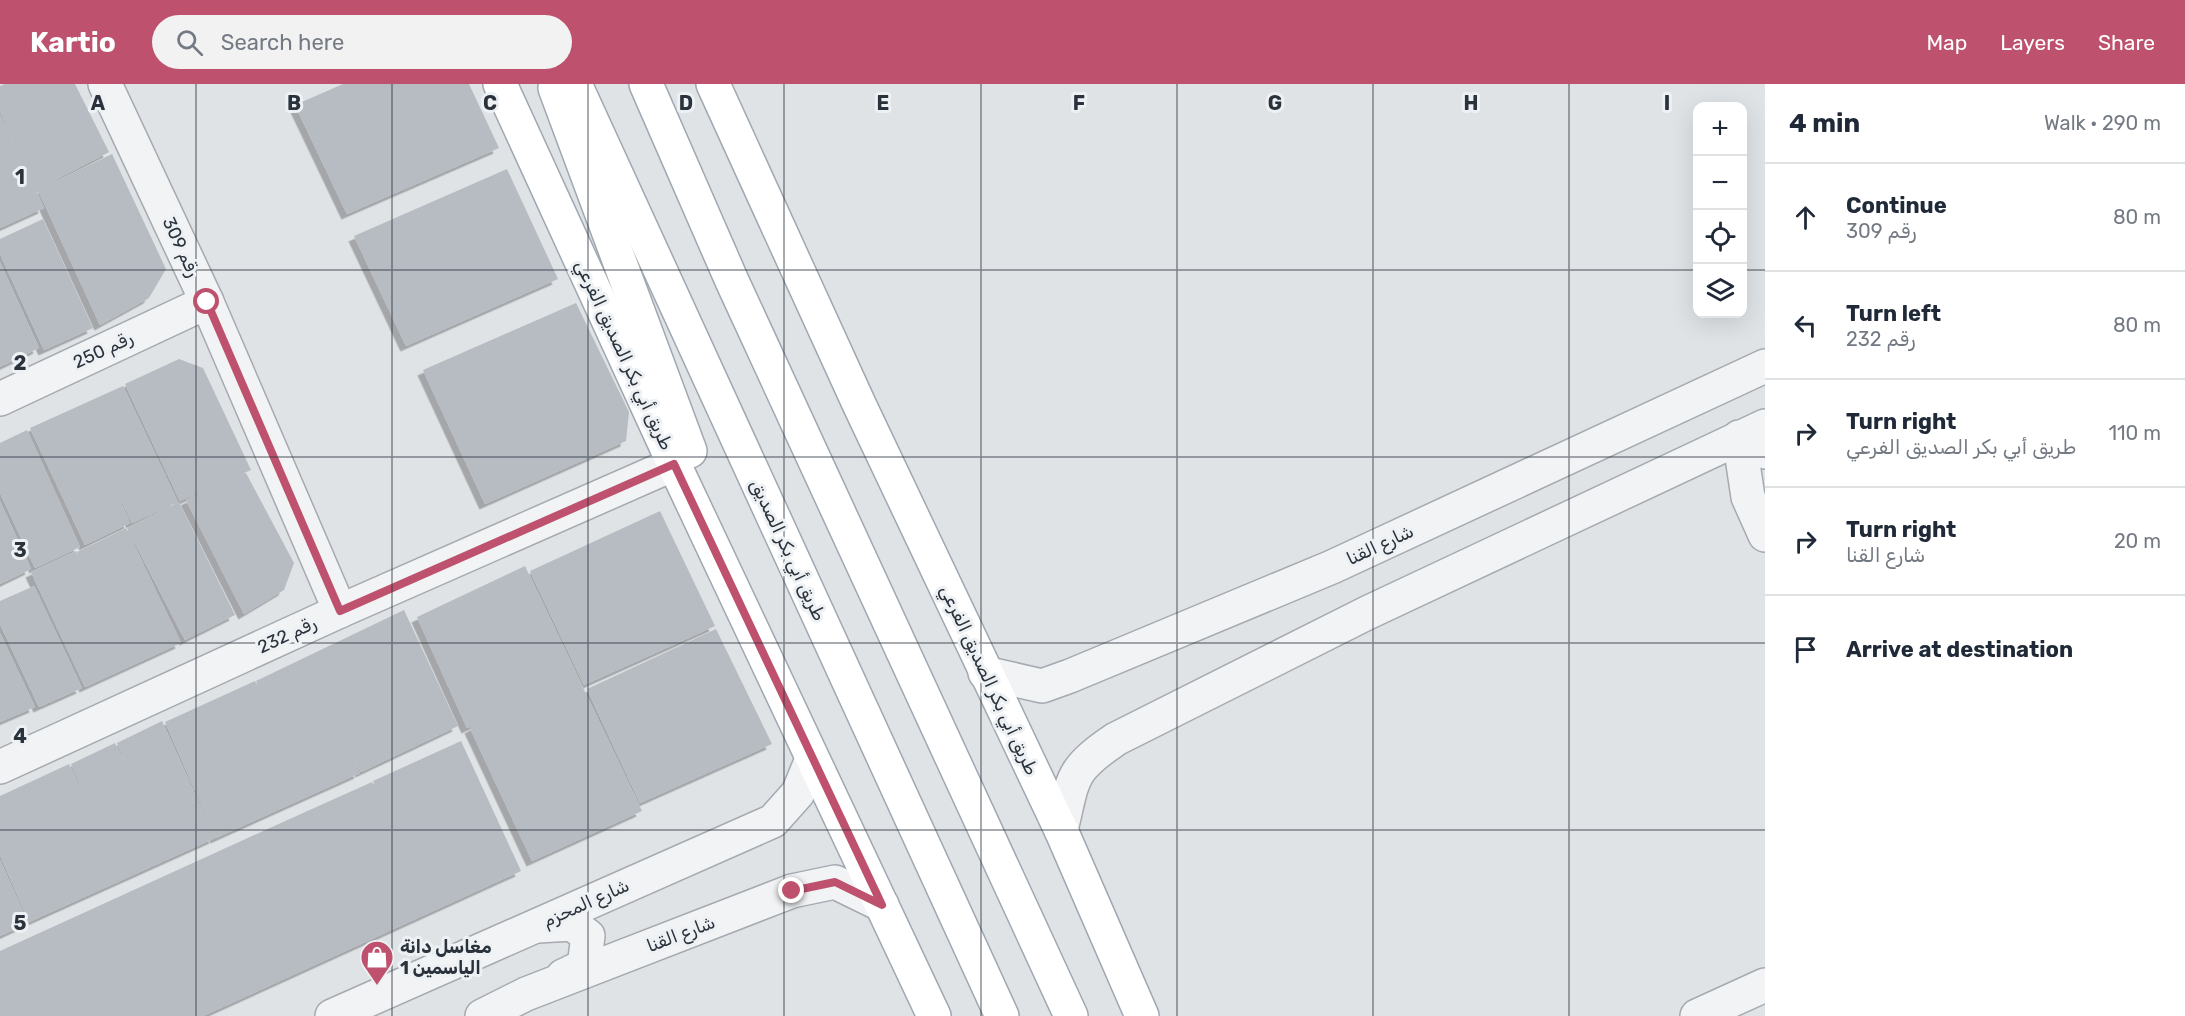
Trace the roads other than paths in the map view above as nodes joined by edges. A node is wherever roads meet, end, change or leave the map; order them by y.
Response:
1 (105, 84) edge
2 (500, 84) edge
3 (553, 84) edge
4 (575, 84) edge
5 (646, 84) edge
6 (694, 84) edge
7 (713, 84) edge
8 (207, 302) junction
9 (1765, 366) edge
10 (0, 399) edge
11 (859, 404) junction
12 (1756, 438) edge
13 (674, 464) junction
14 (1765, 535) edge
15 (340, 611) junction
16 (770, 666) junction
17 (985, 673) junction
18 (812, 759) junction
19 (0, 767) edge
20 (1061, 830) junction
21 (882, 905) junction
22 (1765, 985) edge
23 (387, 990) junction
24 (526, 994) junction
25 (332, 1016) edge
26 (482, 1016) edge
27 (934, 1016) edge
28 (1002, 1016) edge
29 (1071, 1016) edge
30 (1142, 1016) edge
31 (1697, 1016) edge

1 - 8 street, رقم 309
2 - 13 main road, طريق أبي بكر الصديق الفرعي
3 - 16 main road
4 - 28 main road, طريق أبي بكر الصديق
5 - 29 main road
6 - 11 main road
7 - 11 main road, طريق أبي بكر الصديق الفرعي
8 - 10 street, رقم 250
8 - 15 street, رقم 309
9 - 17 street, شارع القنا
11 - 17 main road, طريق أبي بكر الصديق الفرعي
12 - 14 street
12 - 20 street
13 - 15 street, رقم 232
13 - 16 main road, طريق أبي بكر الصديق الفرعي
15 - 19 street, رقم 232
16 - 18 main road, طريق أبي بكر الصديق الفرعي
17 - 20 main road, طريق أبي بكر الصديق الفرعي
18 - 21 main road, طريق أبي بكر الصديق الفرعي
18 - 23 street, شارع المحزم
20 - 30 main road, طريق أبي بكر الصديق الفرعي
21 - 24 street, شارع القنا
21 - 27 main road, طريق أبي بكر الصديق الفرعي
22 - 31 street
23 - 24 street
23 - 25 street, شارع المحزم
24 - 26 street, شارع القنا

